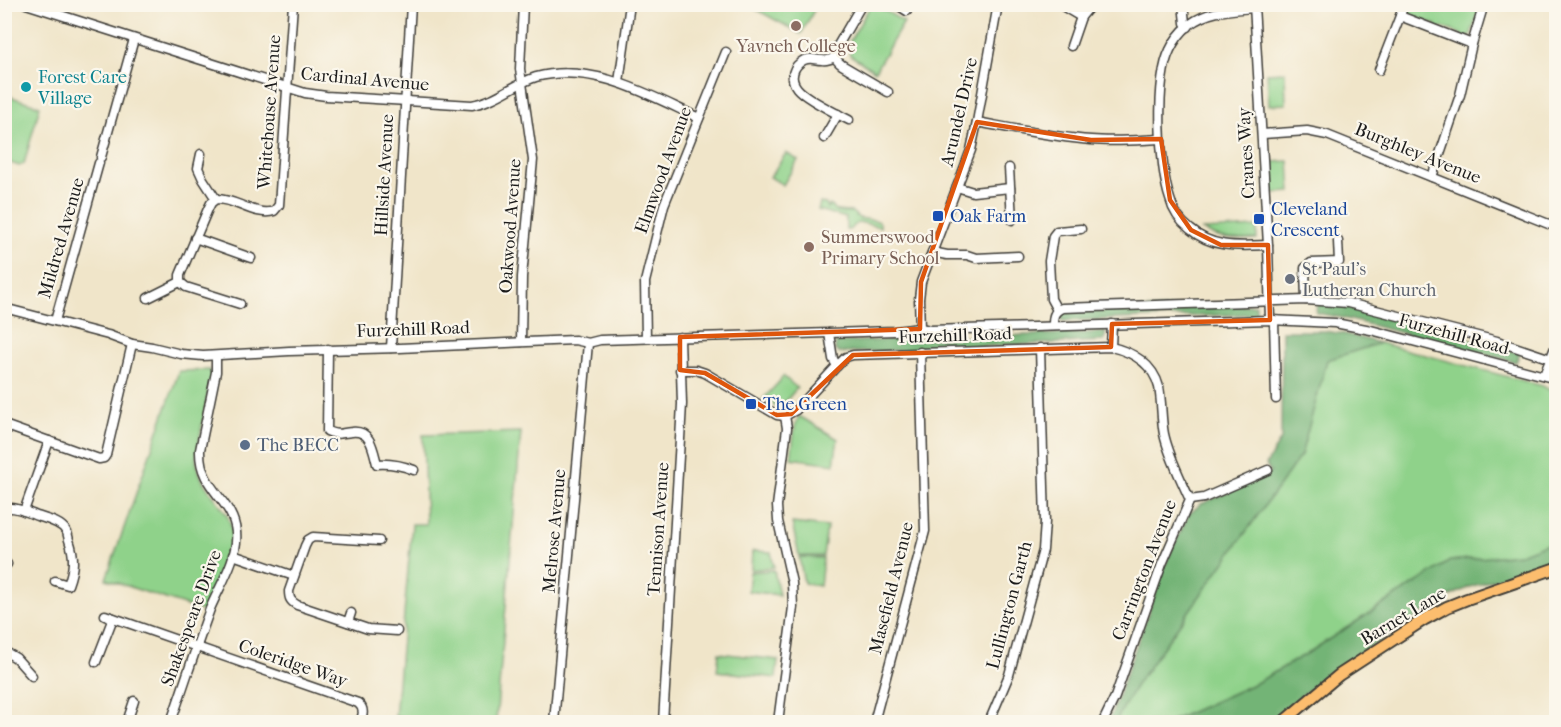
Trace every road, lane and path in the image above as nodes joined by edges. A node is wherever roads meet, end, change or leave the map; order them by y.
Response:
1 (26, 4) edge
2 (293, 4) edge
3 (411, 4) edge
4 (523, 4) edge
5 (630, 4) edge
6 (862, 4) edge
7 (896, 4) edge
8 (998, 4) edge
9 (1059, 4) edge
10 (1092, 4) edge
11 (1183, 4) edge
12 (1404, 4) edge
13 (1484, 4) edge
14 (1254, 6) edge
15 (907, 11) dead end
16 (1400, 16) junction
17 (1081, 17) junction
18 (1188, 27) junction
19 (134, 39) junction
20 (1472, 44) junction
21 (1071, 46) dead end
22 (726, 52) dead end
23 (835, 57) junction
24 (1379, 70) dead end
25 (522, 82) junction
26 (619, 82) junction
27 (287, 89) junction
28 (888, 92) dead end
29 (405, 100) junction
30 (838, 114) junction
31 (699, 118) junction
32 (849, 120) dead end
33 (977, 122) junction
34 (1262, 134) junction
35 (824, 138) dead end
36 (1161, 139) junction
37 (201, 154) dead end
38 (1009, 168) dead end
39 (1432, 177) junction
40 (957, 187) junction
41 (1010, 189) junction
42 (216, 199) junction
43 (1012, 220) dead end
44 (1557, 227) edge
45 (1081, 229) dead end
46 (195, 237) junction
47 (1338, 241) dead end
48 (1268, 245) junction
49 (932, 252) junction
50 (1018, 256) dead end
51 (251, 258) dead end
52 (180, 282) junction
53 (148, 298) dead end
54 (1269, 300) junction
55 (1306, 300) junction
56 (240, 304) dead end
57 (4, 308) edge
58 (1057, 310) junction
59 (1272, 320) junction
60 (55, 321) junction
61 (1112, 324) junction
62 (1053, 326) junction
63 (920, 328) junction
64 (830, 333) junction
65 (680, 337) junction
66 (646, 339) junction
67 (521, 342) junction
68 (588, 343) junction
69 (132, 344) junction
70 (1557, 345) edge
71 (1111, 347) junction
72 (391, 348) junction
73 (1040, 348) junction
74 (327, 349) junction
75 (920, 352) junction
76 (216, 356) junction
77 (1551, 359) junction
78 (837, 366) junction
79 (680, 370) junction
80 (1544, 375) junction
81 (1557, 379) edge
82 (1276, 399) dead end
83 (785, 417) junction
84 (4, 425) edge
85 (49, 441) junction
86 (414, 470) dead end
87 (1268, 470) dead end
88 (1190, 500) junction
89 (4, 510) edge
90 (24, 511) junction
91 (379, 541) dead end
92 (233, 555) junction
93 (1557, 568) edge
94 (294, 576) junction
95 (55, 581) dead end
96 (397, 631) dead end
97 (197, 646) junction
98 (4, 651) edge
99 (96, 662) dead end
100 (32, 676) dead end
101 (134, 701) dead end
102 (127, 723) edge
103 (171, 723) edge
104 (360, 723) edge
105 (554, 723) edge
106 (663, 723) edge
107 (778, 723) edge
108 (874, 723) edge
109 (989, 723) edge
110 (1103, 723) edge
111 (1283, 723) edge

1 - 19 street, Cardinal Avenue
2 - 27 street, Whitehouse Avenue
3 - 29 street, Hillside Avenue
4 - 25 street, Oakwood Avenue
5 - 26 street
6 - 23 street
7 - 15 street
8 - 33 street, Arundel Drive
9 - 17 street
10 - 17 street
11 - 18 street
12 - 16 street
13 - 20 street
14 - 18 street
14 - 34 street, Cranes Way
16 - 20 street
16 - 24 street
17 - 21 street
18 - 36 street
19 - 27 street, Cardinal Avenue
19 - 60 street, Mildred Avenue
20 - 39 street
22 - 31 street, Elmwood Avenue
23 - 28 street
23 - 30 street
25 - 26 street, Cardinal Avenue
25 - 29 street, Cardinal Avenue
25 - 67 street, Oakwood Avenue
26 - 31 street, Cardinal Avenue
27 - 29 street, Cardinal Avenue
27 - 42 street, Whitehouse Avenue
29 - 72 street, Hillside Avenue
30 - 32 street
30 - 35 street
31 - 66 street, Elmwood Avenue
33 - 36 street
33 - 40 street, Arundel Drive
34 - 39 street, Burghley Avenue
34 - 48 street, Cranes Way
36 - 48 street
37 - 42 street
38 - 41 street
39 - 44 street, Burghley Avenue
40 - 41 street
40 - 49 street, Arundel Drive
41 - 43 street
42 - 46 street
45 - 58 street
46 - 51 street
46 - 52 street
47 - 55 street
48 - 54 street, Cranes Way
49 - 50 street
49 - 63 street, Arundel Drive
52 - 53 street
52 - 56 street
54 - 55 street, Furzehill Road
54 - 58 street, Furzehill Road
54 - 59 street
55 - 77 street, Furzehill Road
57 - 60 street, Furzehill Road
58 - 62 street
59 - 61 street, Furzehill Road
59 - 80 street, Furzehill Road
59 - 82 street
60 - 69 street, Furzehill Road
61 - 62 street, Furzehill Road
61 - 71 street
62 - 63 street, Furzehill Road
63 - 64 street, Furzehill Road
64 - 65 street, Furzehill Road
64 - 78 street
65 - 66 street, Furzehill Road
65 - 79 street, Tennison Avenue
66 - 68 street, Furzehill Road
67 - 68 street, Furzehill Road
67 - 72 street, Furzehill Road
68 - 105 street, Melrose Avenue
69 - 76 street, Furzehill Road
69 - 85 street
70 - 77 street
71 - 73 street, Furzehill Road
71 - 88 street, Carrington Avenue
72 - 74 street, Furzehill Road
73 - 75 street, Furzehill Road
73 - 109 street, Lullington Garth
74 - 76 street, Furzehill Road
74 - 86 street
75 - 78 street, Furzehill Road
75 - 108 street, Masefield Avenue
76 - 92 street, Shakespeare Drive
77 - 80 street
78 - 83 street
79 - 83 street
79 - 106 street, Tennison Avenue
80 - 81 street, Furzehill Road
83 - 107 street
84 - 85 street
85 - 90 street
87 - 88 street
88 - 110 street, Carrington Avenue
89 - 90 street
90 - 95 street
91 - 94 street
92 - 94 street
92 - 97 street, Shakespeare Drive
93 - 111 main road, Barnet Lane
94 - 96 street
97 - 99 street
97 - 103 street, Shakespeare Drive
97 - 104 street, Coleridge Way
98 - 100 street
101 - 102 street

